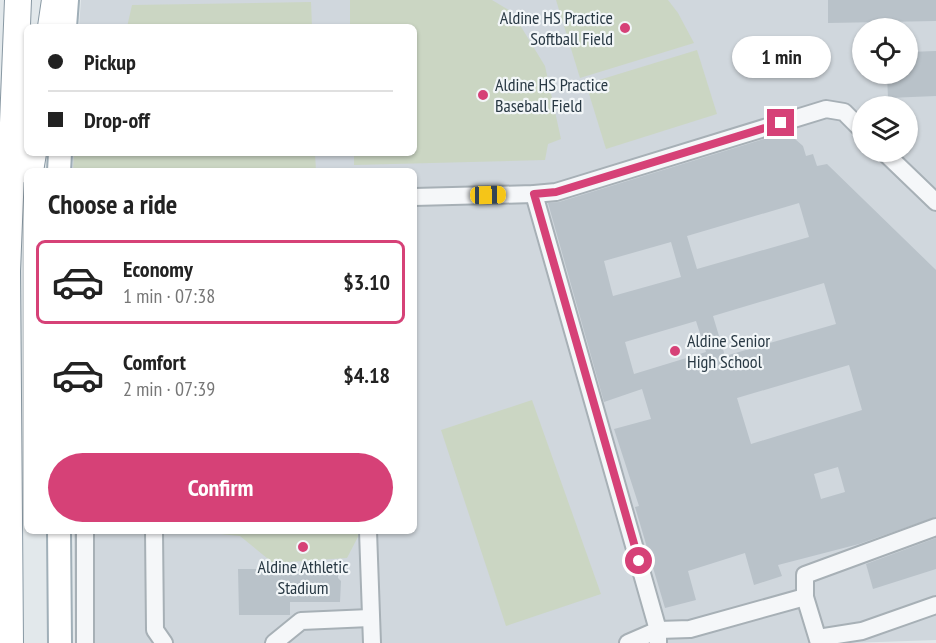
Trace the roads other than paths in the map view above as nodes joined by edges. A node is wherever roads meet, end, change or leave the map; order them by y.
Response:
1 (18, 0) edge
2 (55, 0) edge
3 (67, 0) edge
4 (51, 24) edge
5 (65, 24) edge
6 (852, 120) edge
7 (894, 162) edge
8 (534, 194) junction
9 (417, 197) edge
10 (936, 202) edge
11 (24, 215) edge
12 (7, 271) junction
13 (936, 527) edge
14 (58, 534) edge
15 (85, 534) edge
16 (154, 534) edge
17 (368, 534) edge
18 (805, 597) junction
19 (936, 605) edge
20 (370, 618) junction
21 (658, 637) edge
22 (10, 640) edge
23 (819, 640) edge
24 (60, 643) edge
25 (85, 643) edge
26 (164, 643) edge
27 (274, 643) edge
28 (372, 643) edge
29 (628, 643) edge

1 - 12 highway
2 - 4 highway
3 - 5 main road
6 - 8 lane
7 - 10 lane
8 - 9 lane
8 - 21 lane
11 - 12 highway
12 - 22 highway
13 - 18 lane
14 - 24 main road
15 - 25 lane
16 - 26 lane
17 - 20 lane
18 - 21 lane
18 - 23 lane
19 - 23 lane
20 - 27 lane
20 - 28 lane
21 - 29 lane

